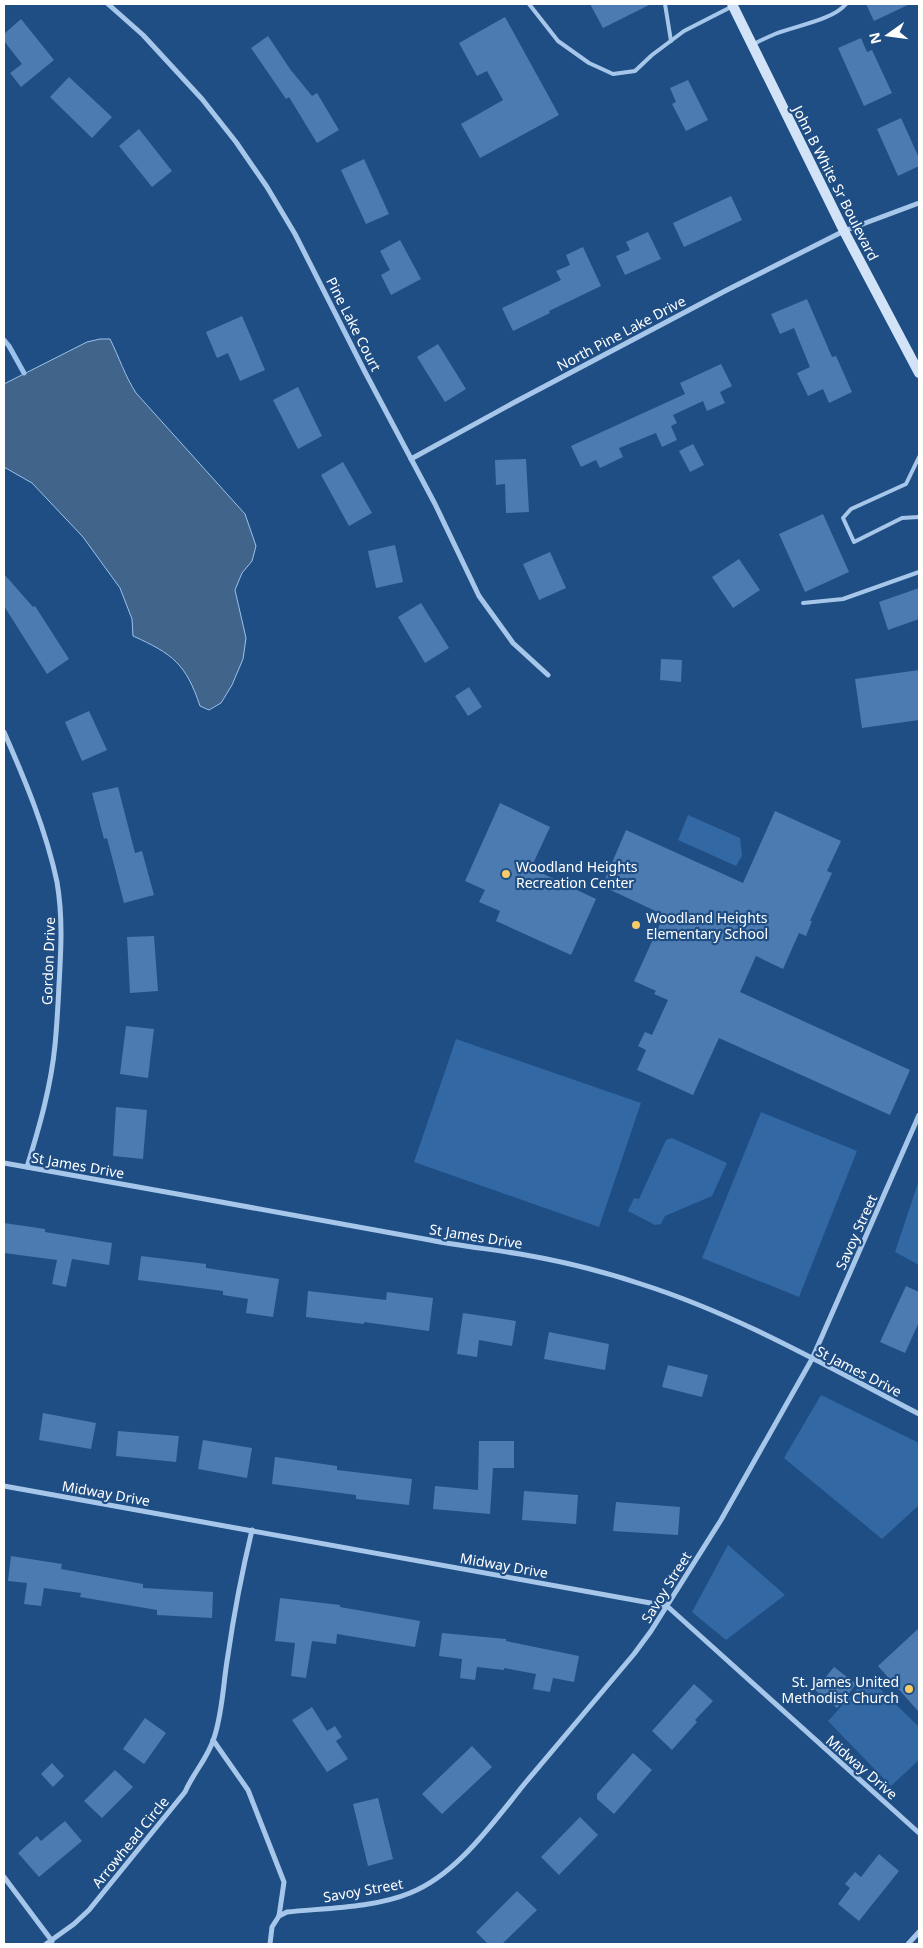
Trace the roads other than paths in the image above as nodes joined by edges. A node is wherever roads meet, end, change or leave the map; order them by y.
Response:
1 (108, 4) edge
2 (529, 4) edge
3 (665, 4) edge
4 (846, 4) edge
5 (732, 5) edge
6 (670, 41) junction
7 (752, 45) junction
8 (919, 203) edge
9 (844, 231) junction
10 (919, 373) edge
11 (919, 457) edge
12 (411, 459) junction
13 (919, 517) edge
14 (919, 572) edge
15 (803, 603) dead end
16 (548, 675) dead end
17 (4, 732) edge
18 (919, 1116) edge
19 (4, 1163) edge
20 (26, 1168) junction
21 (812, 1359) junction
22 (919, 1414) edge
23 (4, 1486) edge
24 (252, 1530) junction
25 (666, 1606) junction
26 (214, 1740) junction
27 (919, 1833) edge
28 (4, 1876) edge
29 (279, 1916) junction
30 (919, 1932) edge
31 (52, 1940) junction
32 (46, 1944) edge
33 (270, 1944) edge
34 (908, 1944) edge

1 - 12 street, Pine Lake Court
2 - 6 lane
3 - 6 lane
4 - 7 lane
5 - 6 lane
5 - 7 main road, John B White Sr Boulevard
7 - 9 main road, John B White Sr Boulevard
8 - 9 street, North Pine Lake Drive
9 - 10 main road, John B White Sr Boulevard
9 - 12 street, North Pine Lake Drive
11 - 13 lane
12 - 16 street, Pine Lake Court
14 - 15 lane
17 - 20 street, Gordon Drive
18 - 21 street, Savoy Street
19 - 20 street, St James Drive
20 - 21 street, St James Drive
21 - 22 street, St James Drive
21 - 25 street, Savoy Street
23 - 24 street, Midway Drive
24 - 25 street, Midway Drive
24 - 26 street, Arrowhead Circle
25 - 27 street, Midway Drive
25 - 29 street, Savoy Street
26 - 29 street
26 - 31 street, Arrowhead Circle
28 - 31 street
29 - 33 street
30 - 34 street
31 - 32 street, Arrowhead Circle

